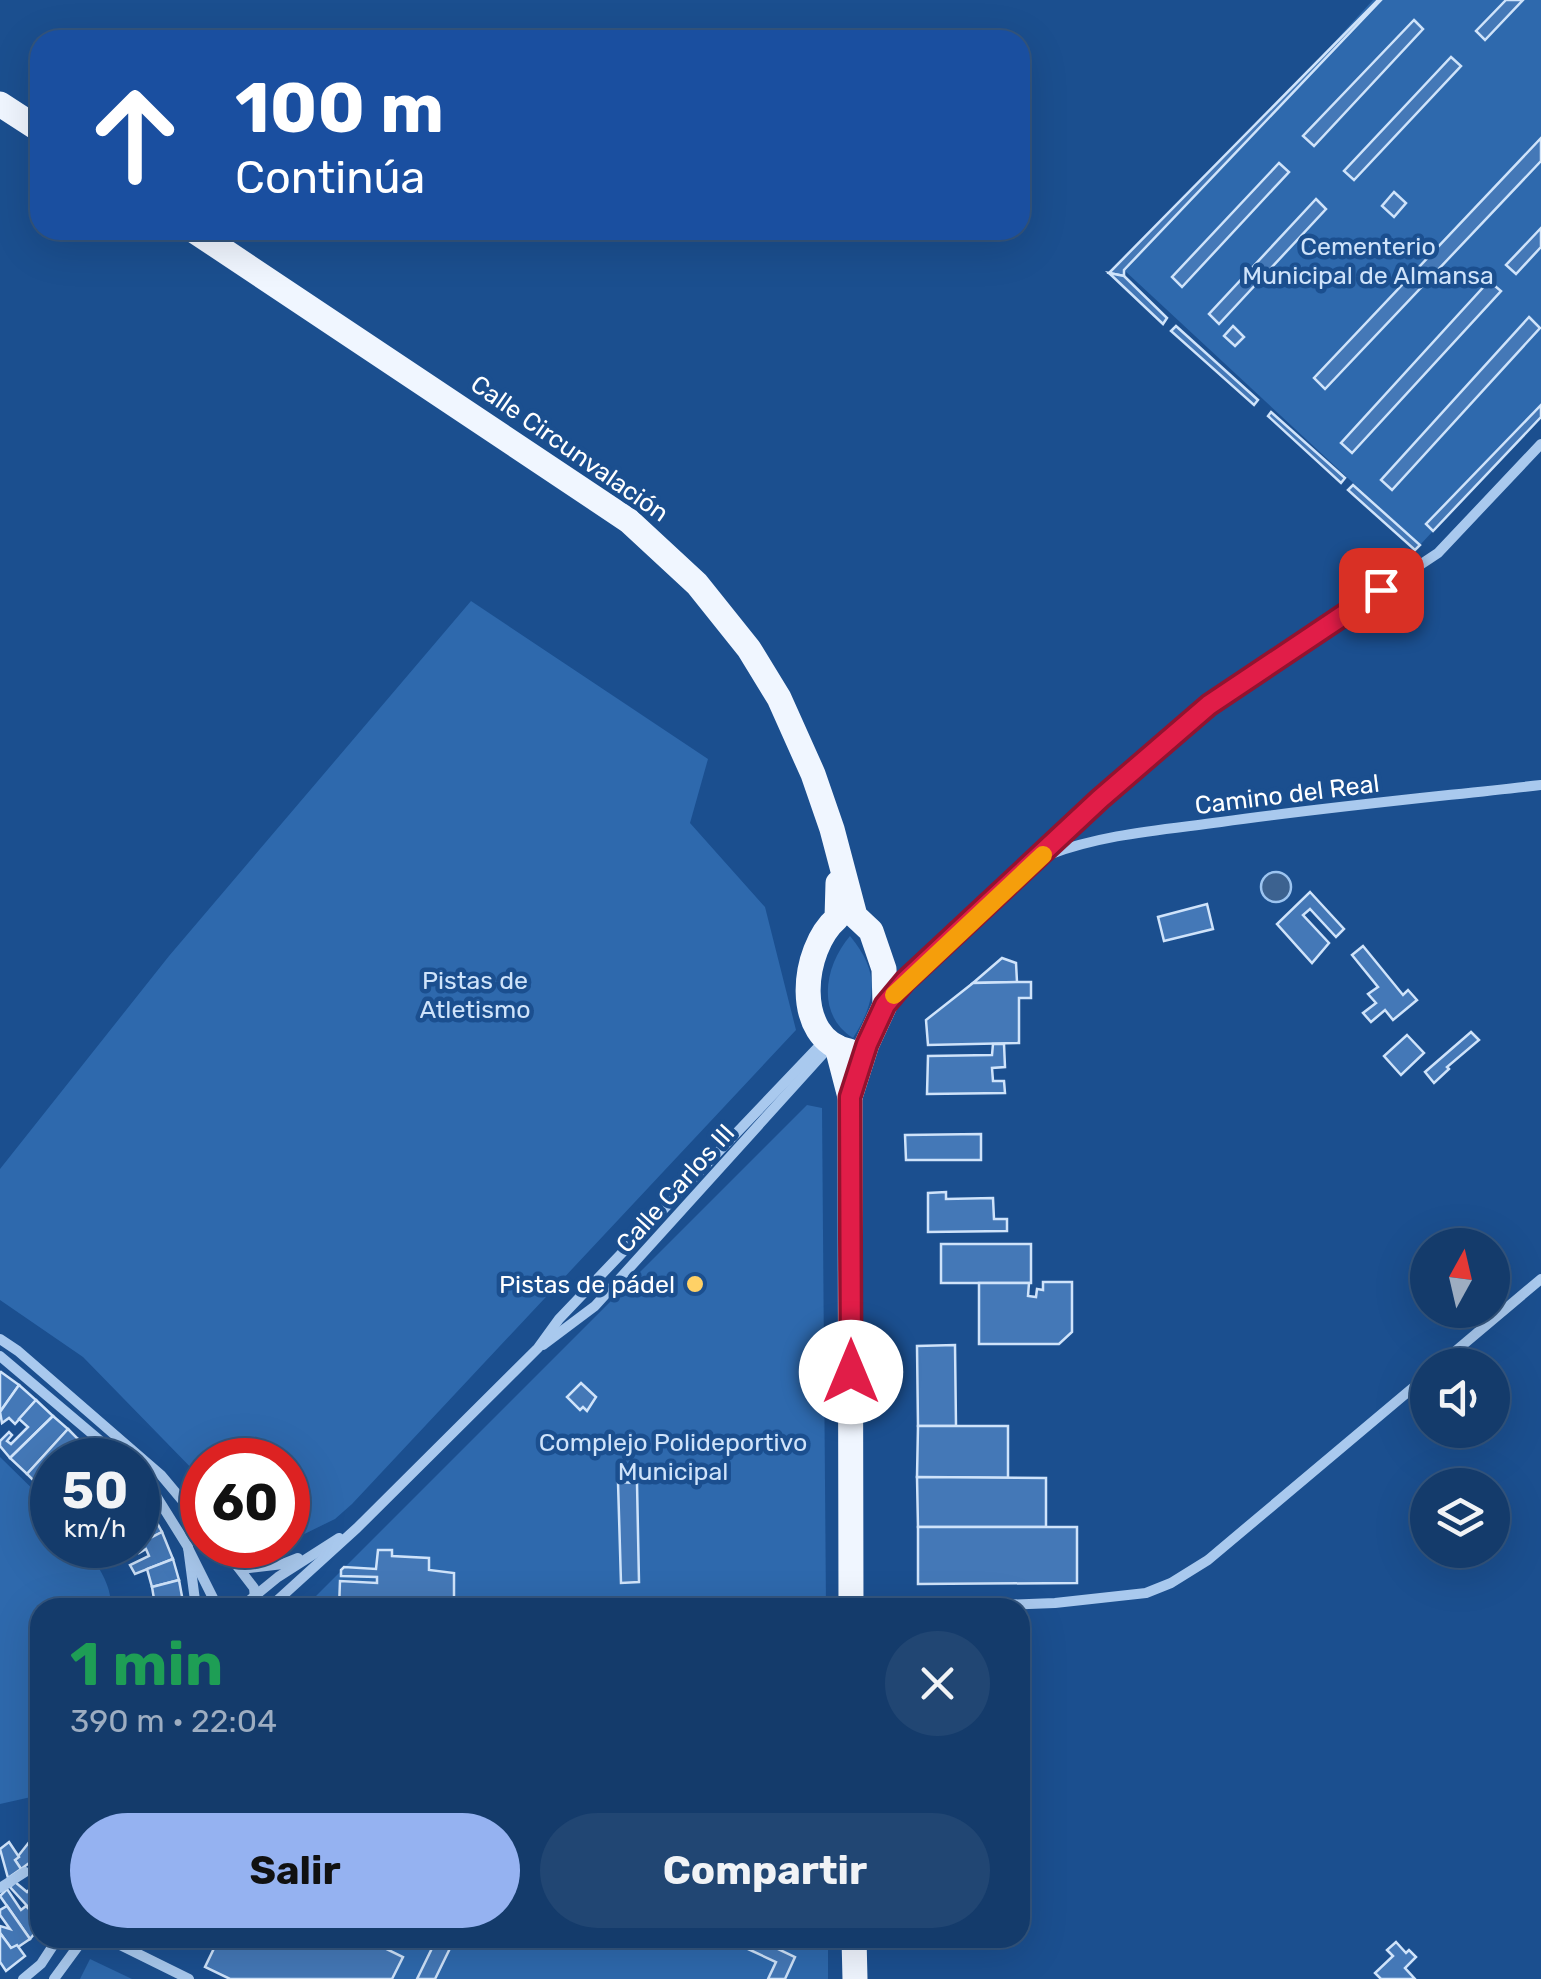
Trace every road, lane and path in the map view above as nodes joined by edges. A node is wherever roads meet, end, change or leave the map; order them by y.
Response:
1 (0, 104) edge
2 (30, 124) edge
3 (208, 240) edge
4 (1541, 444) edge
5 (1541, 785) edge
6 (1042, 857) junction
7 (846, 917) junction
8 (885, 1005) junction
9 (832, 1043) junction
10 (867, 1044) junction
11 (850, 1097) junction
12 (1541, 1279) edge
13 (0, 1340) edge
14 (538, 1348) junction
15 (1459, 1348) edge
16 (0, 1356) edge
17 (1410, 1390) edge
18 (96, 1438) edge
19 (180, 1498) edge
20 (160, 1501) edge
21 (357, 1528) junction
22 (180, 1534) edge
23 (317, 1550) junction
24 (191, 1568) edge
25 (200, 1568) edge
26 (241, 1569) joint
27 (256, 1593) junction
28 (195, 1598) edge
29 (214, 1598) edge
30 (251, 1598) edge
31 (256, 1598) edge
32 (280, 1598) edge
33 (851, 1598) edge
34 (1030, 1604) edge
35 (24, 1872) dead end
36 (0, 1888) edge
37 (51, 1948) edge
38 (77, 1948) edge
39 (126, 1948) edge
40 (854, 1948) edge
41 (41, 1964) junction
42 (22, 1979) edge
43 (32, 1979) edge
44 (54, 1979) edge
45 (190, 1979) edge
46 (854, 1979) edge

1 - 2 main road
3 - 7 main road, Calle Circunvalación
4 - 6 street
5 - 6 street, Camino del Real
6 - 8 street
7 - 8 main road
7 - 9 main road, Calle Circunvalación
8 - 10 main road
9 - 10 main road
9 - 11 main road, Calle Circunvalación
9 - 14 street, Calle Carlos III
9 - 14 street, Calle Carlos III
10 - 11 main road
11 - 33 main road
12 - 15 street
13 - 19 street
14 - 21 street, Calle Carlos III
16 - 18 street
17 - 34 street
20 - 22 street
21 - 23 street, Calle Carlos III
21 - 32 street, Calle Carlos III
23 - 26 street
23 - 27 street, Calle Carlos III
24 - 28 street
25 - 29 street
26 - 27 street
27 - 30 street, Calle Carlos III
27 - 31 street
35 - 36 street
37 - 41 street
38 - 44 street
39 - 45 street
40 - 46 main road
41 - 42 street
41 - 43 street

